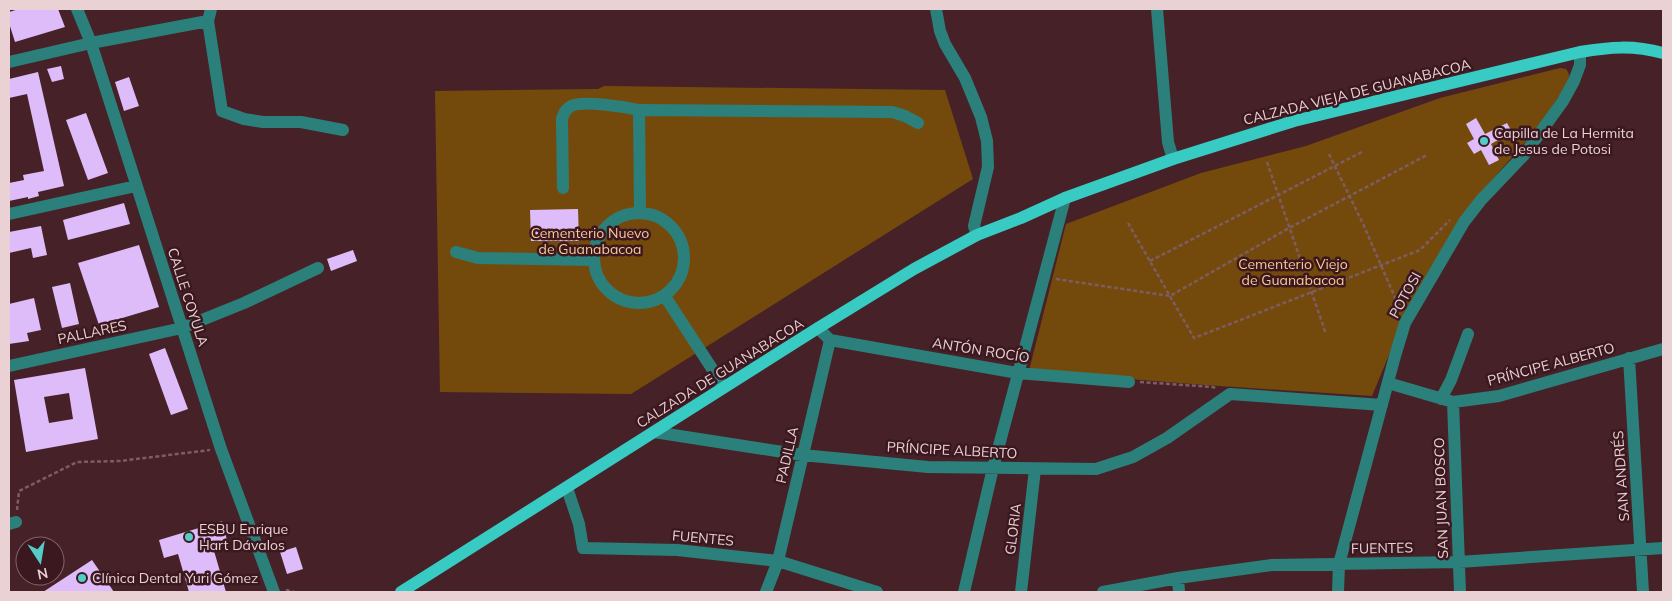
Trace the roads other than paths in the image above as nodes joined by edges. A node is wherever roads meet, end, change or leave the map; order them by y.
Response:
1 (77, 9) edge
2 (936, 9) edge
3 (1157, 9) edge
4 (209, 15) edge
5 (91, 43) junction
6 (1580, 52) junction
7 (1663, 53) edge
8 (9, 62) edge
9 (639, 110) junction
10 (918, 123) dead end
11 (343, 130) dead end
12 (1172, 159) junction
13 (136, 186) junction
14 (563, 188) dead end
15 (1065, 198) junction
16 (640, 213) junction
17 (9, 214) edge
18 (977, 235) junction
19 (456, 252) dead end
20 (594, 260) junction
21 (318, 268) dead end
22 (664, 295) junction
23 (182, 328) junction
24 (818, 328) junction
25 (1468, 334) dead end
26 (830, 340) junction
27 (1663, 349) edge
28 (1629, 358) junction
29 (9, 366) edge
30 (1018, 373) junction
31 (1130, 382) road end
32 (1388, 383) junction
33 (724, 387) junction
34 (1447, 401) junction
35 (1382, 405) junction
36 (654, 432) junction
37 (802, 455) junction
38 (992, 468) junction
39 (1035, 469) junction
40 (567, 488) junction
41 (1663, 548) edge
42 (1641, 550) junction
43 (778, 561) junction
44 (1459, 562) junction
45 (1339, 564) junction
46 (1178, 578) junction
47 (274, 592) edge
48 (401, 592) edge
49 (766, 592) edge
50 (877, 592) edge
51 (964, 592) edge
52 (1020, 592) edge
53 (1103, 592) edge
54 (1179, 592) edge
55 (1338, 592) edge
56 (1460, 592) edge
57 (1643, 592) edge

1 - 5 street, CALLE COYULA
2 - 18 street
3 - 12 street
4 - 5 street
4 - 11 street
5 - 8 street
5 - 13 street, CALLE COYULA
6 - 7 main road, CALZADA VIEJA DE GUANABACOA
6 - 12 main road, CALZADA VIEJA DE GUANABACOA
6 - 32 street, POTOSI
9 - 10 street
9 - 14 street
9 - 16 street
12 - 15 main road, CALZADA VIEJA DE GUANABACOA
13 - 17 street
13 - 23 street, CALLE COYULA
15 - 18 main road, CALZADA DE GUANABACOA
15 - 30 street
16 - 20 street
16 - 22 street
18 - 24 main road, CALZADA DE GUANABACOA
19 - 20 street
20 - 22 street
21 - 23 street, PALLARES
22 - 33 street
23 - 29 street, PALLARES
23 - 47 street, CALLE COYULA
24 - 26 street
24 - 33 main road, CALZADA DE GUANABACOA
25 - 34 street
26 - 30 street, ANTÓN ROCÍO
26 - 37 street, PADILLA
27 - 28 street, PRÍNCIPE ALBERTO
28 - 34 street, PRÍNCIPE ALBERTO
28 - 42 street, SAN ANDRÉS
30 - 31 street, ANTÓN ROCÍO
30 - 38 street
32 - 34 street, PRÍNCIPE ALBERTO
32 - 35 street, POTOSI
33 - 36 main road, CALZADA DE GUANABACOA
34 - 44 street, SAN JUAN BOSCO
35 - 39 street, PRÍNCIPE ALBERTO
35 - 45 street, POTOSI
36 - 37 street, PRÍNCIPE ALBERTO
36 - 40 main road, CALZADA DE GUANABACOA
37 - 38 street, PRÍNCIPE ALBERTO
37 - 43 street, PADILLA
38 - 39 street, PRÍNCIPE ALBERTO
38 - 51 street
39 - 52 street, GLORIA
40 - 43 street, FUENTES
40 - 48 main road, CALZADA DE GUANABACOA
41 - 42 street, FUENTES
42 - 44 street, FUENTES
42 - 57 street, SAN ANDRÉS
43 - 49 street, PADILLA
43 - 50 street, FUENTES
44 - 45 street, FUENTES
44 - 56 street, SAN JUAN BOSCO
45 - 46 street, FUENTES
45 - 55 street, POTOSI
46 - 53 street, FUENTES
46 - 54 street

